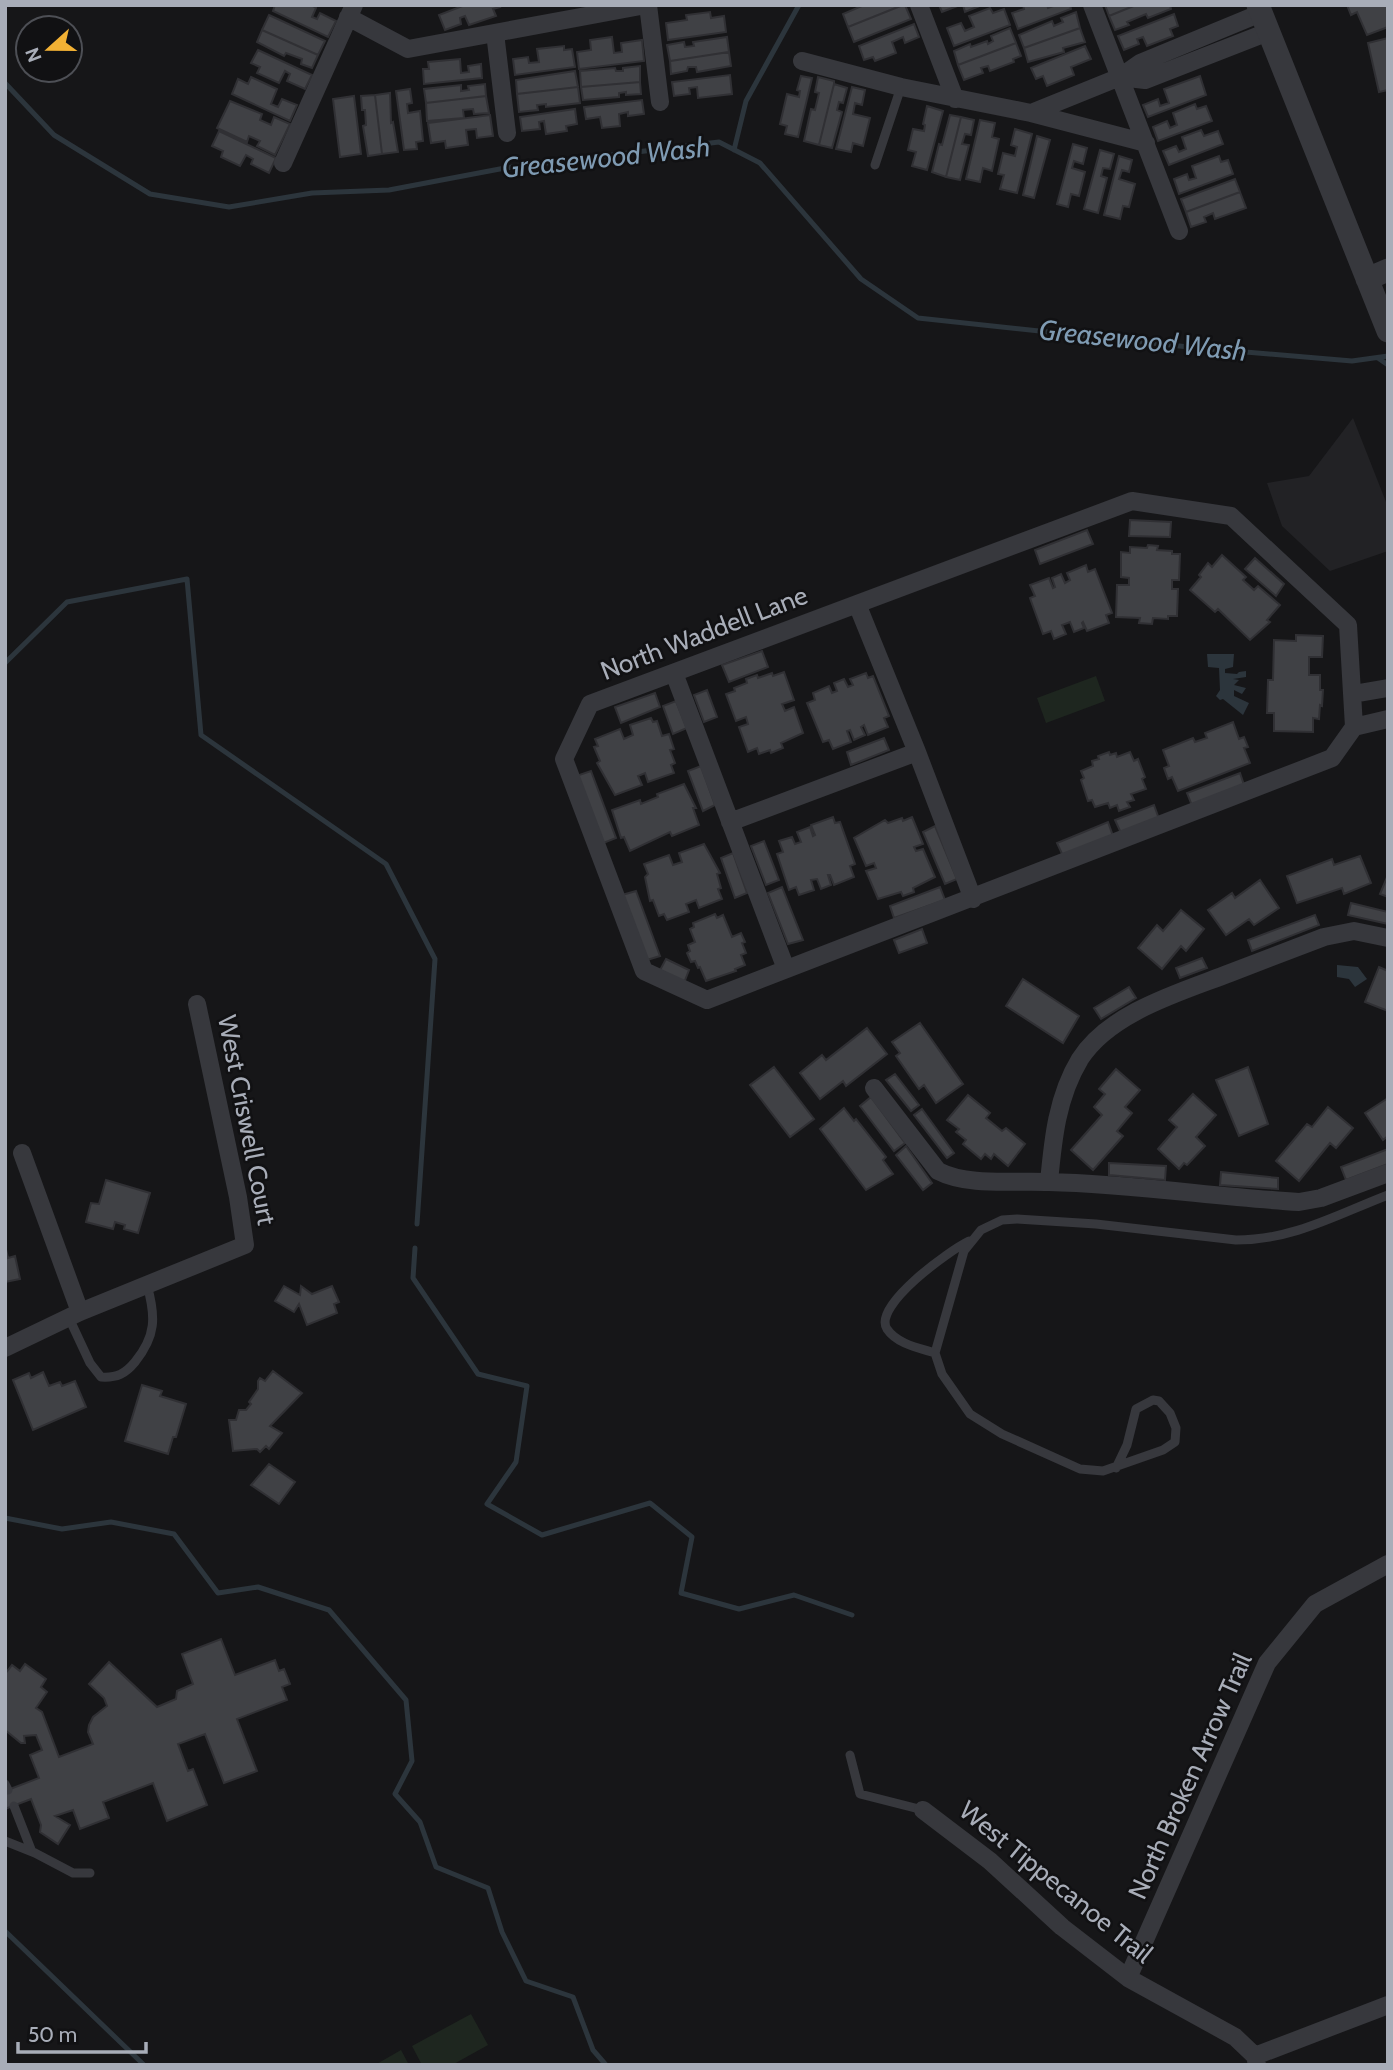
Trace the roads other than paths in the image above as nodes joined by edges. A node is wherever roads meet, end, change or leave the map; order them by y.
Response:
1 (647, 5) edge
2 (919, 5) edge
3 (1092, 5) edge
4 (586, 10) edge
5 (351, 11) edge
6 (1262, 17) edge
7 (495, 33) junction
8 (802, 61) dead end
9 (1120, 77) junction
10 (901, 87) junction
11 (955, 99) junction
12 (660, 102) dead end
13 (1031, 113) junction
14 (507, 133) dead end
15 (1146, 144) junction
16 (283, 163) dead end
17 (874, 165) dead end
18 (1179, 231) dead end
19 (1377, 274) edge
20 (1385, 324) edge
21 (857, 604) junction
22 (674, 673) junction
23 (1388, 688) edge
24 (1353, 694) junction
25 (1388, 719) edge
26 (1354, 727) junction
27 (917, 752) junction
28 (730, 822) junction
29 (973, 899) junction
30 (1388, 938) edge
31 (786, 968) junction
32 (197, 1004) dead end
33 (874, 1088) dead end
34 (22, 1153) dead end
35 (1388, 1173) edge
36 (1049, 1182) junction
37 (1388, 1195) edge
38 (971, 1241) junction
39 (147, 1285) junction
40 (75, 1315) junction
41 (5, 1348) edge
42 (935, 1353) junction
43 (1116, 1468) junction
44 (1388, 1564) edge
45 (850, 1755) dead end
46 (14, 1805) dead end
47 (923, 1810) joint
48 (5, 1841) edge
49 (32, 1852) junction
50 (90, 1873) dead end
51 (1128, 1978) junction
52 (1388, 2005) edge
53 (1256, 2060) edge

1 - 4 street
1 - 12 street
2 - 11 street
3 - 9 street
4 - 7 street
5 - 7 street
5 - 16 street
6 - 9 street
6 - 19 street
7 - 14 street
8 - 10 street
9 - 13 street
9 - 15 street
10 - 11 street
10 - 17 lane
11 - 13 street
13 - 15 street
15 - 18 street
19 - 20 street
21 - 22 street, North Waddell Lane
21 - 24 street, North Waddell Lane
21 - 27 street
22 - 28 street
22 - 31 street, North Waddell Lane
23 - 24 street
24 - 26 street, North Waddell Lane
25 - 26 street
26 - 29 street, North Waddell Lane
27 - 28 street
27 - 29 street
28 - 31 street
29 - 31 street, North Waddell Lane
30 - 36 street
32 - 39 street, West Criswell Court
33 - 36 street
34 - 40 street
35 - 36 street
37 - 38 lane
38 - 42 lane
38 - 42 lane
39 - 40 street
39 - 40 lane
40 - 41 street
42 - 43 lane
43 - 43 lane
44 - 51 street, North Broken Arrow Trail
45 - 47 lane
46 - 49 lane
47 - 51 street, West Tippecanoe Trail
48 - 49 lane
49 - 50 lane
51 - 53 street, West Tippecanoe Trail
52 - 53 street

